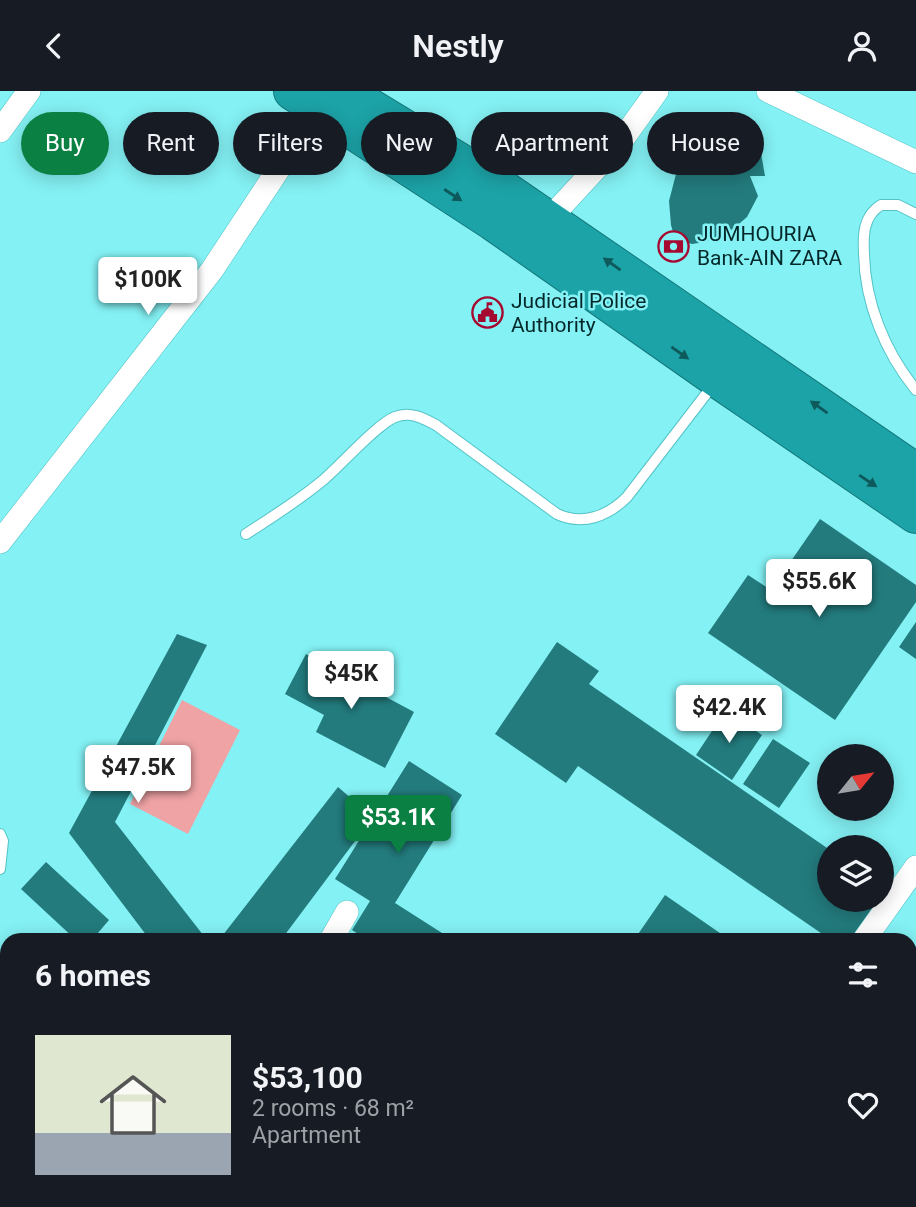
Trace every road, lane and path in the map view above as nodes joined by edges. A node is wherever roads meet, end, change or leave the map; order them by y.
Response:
1 (29, 91) edge
2 (657, 91) edge
3 (768, 91) edge
4 (318, 97) edge
5 (0, 131) edge
6 (916, 162) edge
7 (916, 214) edge
8 (538, 233) junction
9 (717, 378) junction
10 (916, 390) edge
11 (916, 474) edge
12 (916, 514) edge
13 (246, 534) dead end
14 (0, 542) edge
15 (0, 834) edge
16 (916, 867) edge
17 (0, 869) edge
18 (347, 912) dead end
19 (335, 933) edge
20 (869, 933) edge

1 - 5 street
2 - 8 street
3 - 6 street
4 - 8 highway
4 - 14 street
7 - 10 lane
8 -> 9 highway
11 -> 8 highway
9 -> 12 highway
9 - 13 lane
15 - 17 lane
16 - 20 street
18 - 19 street

